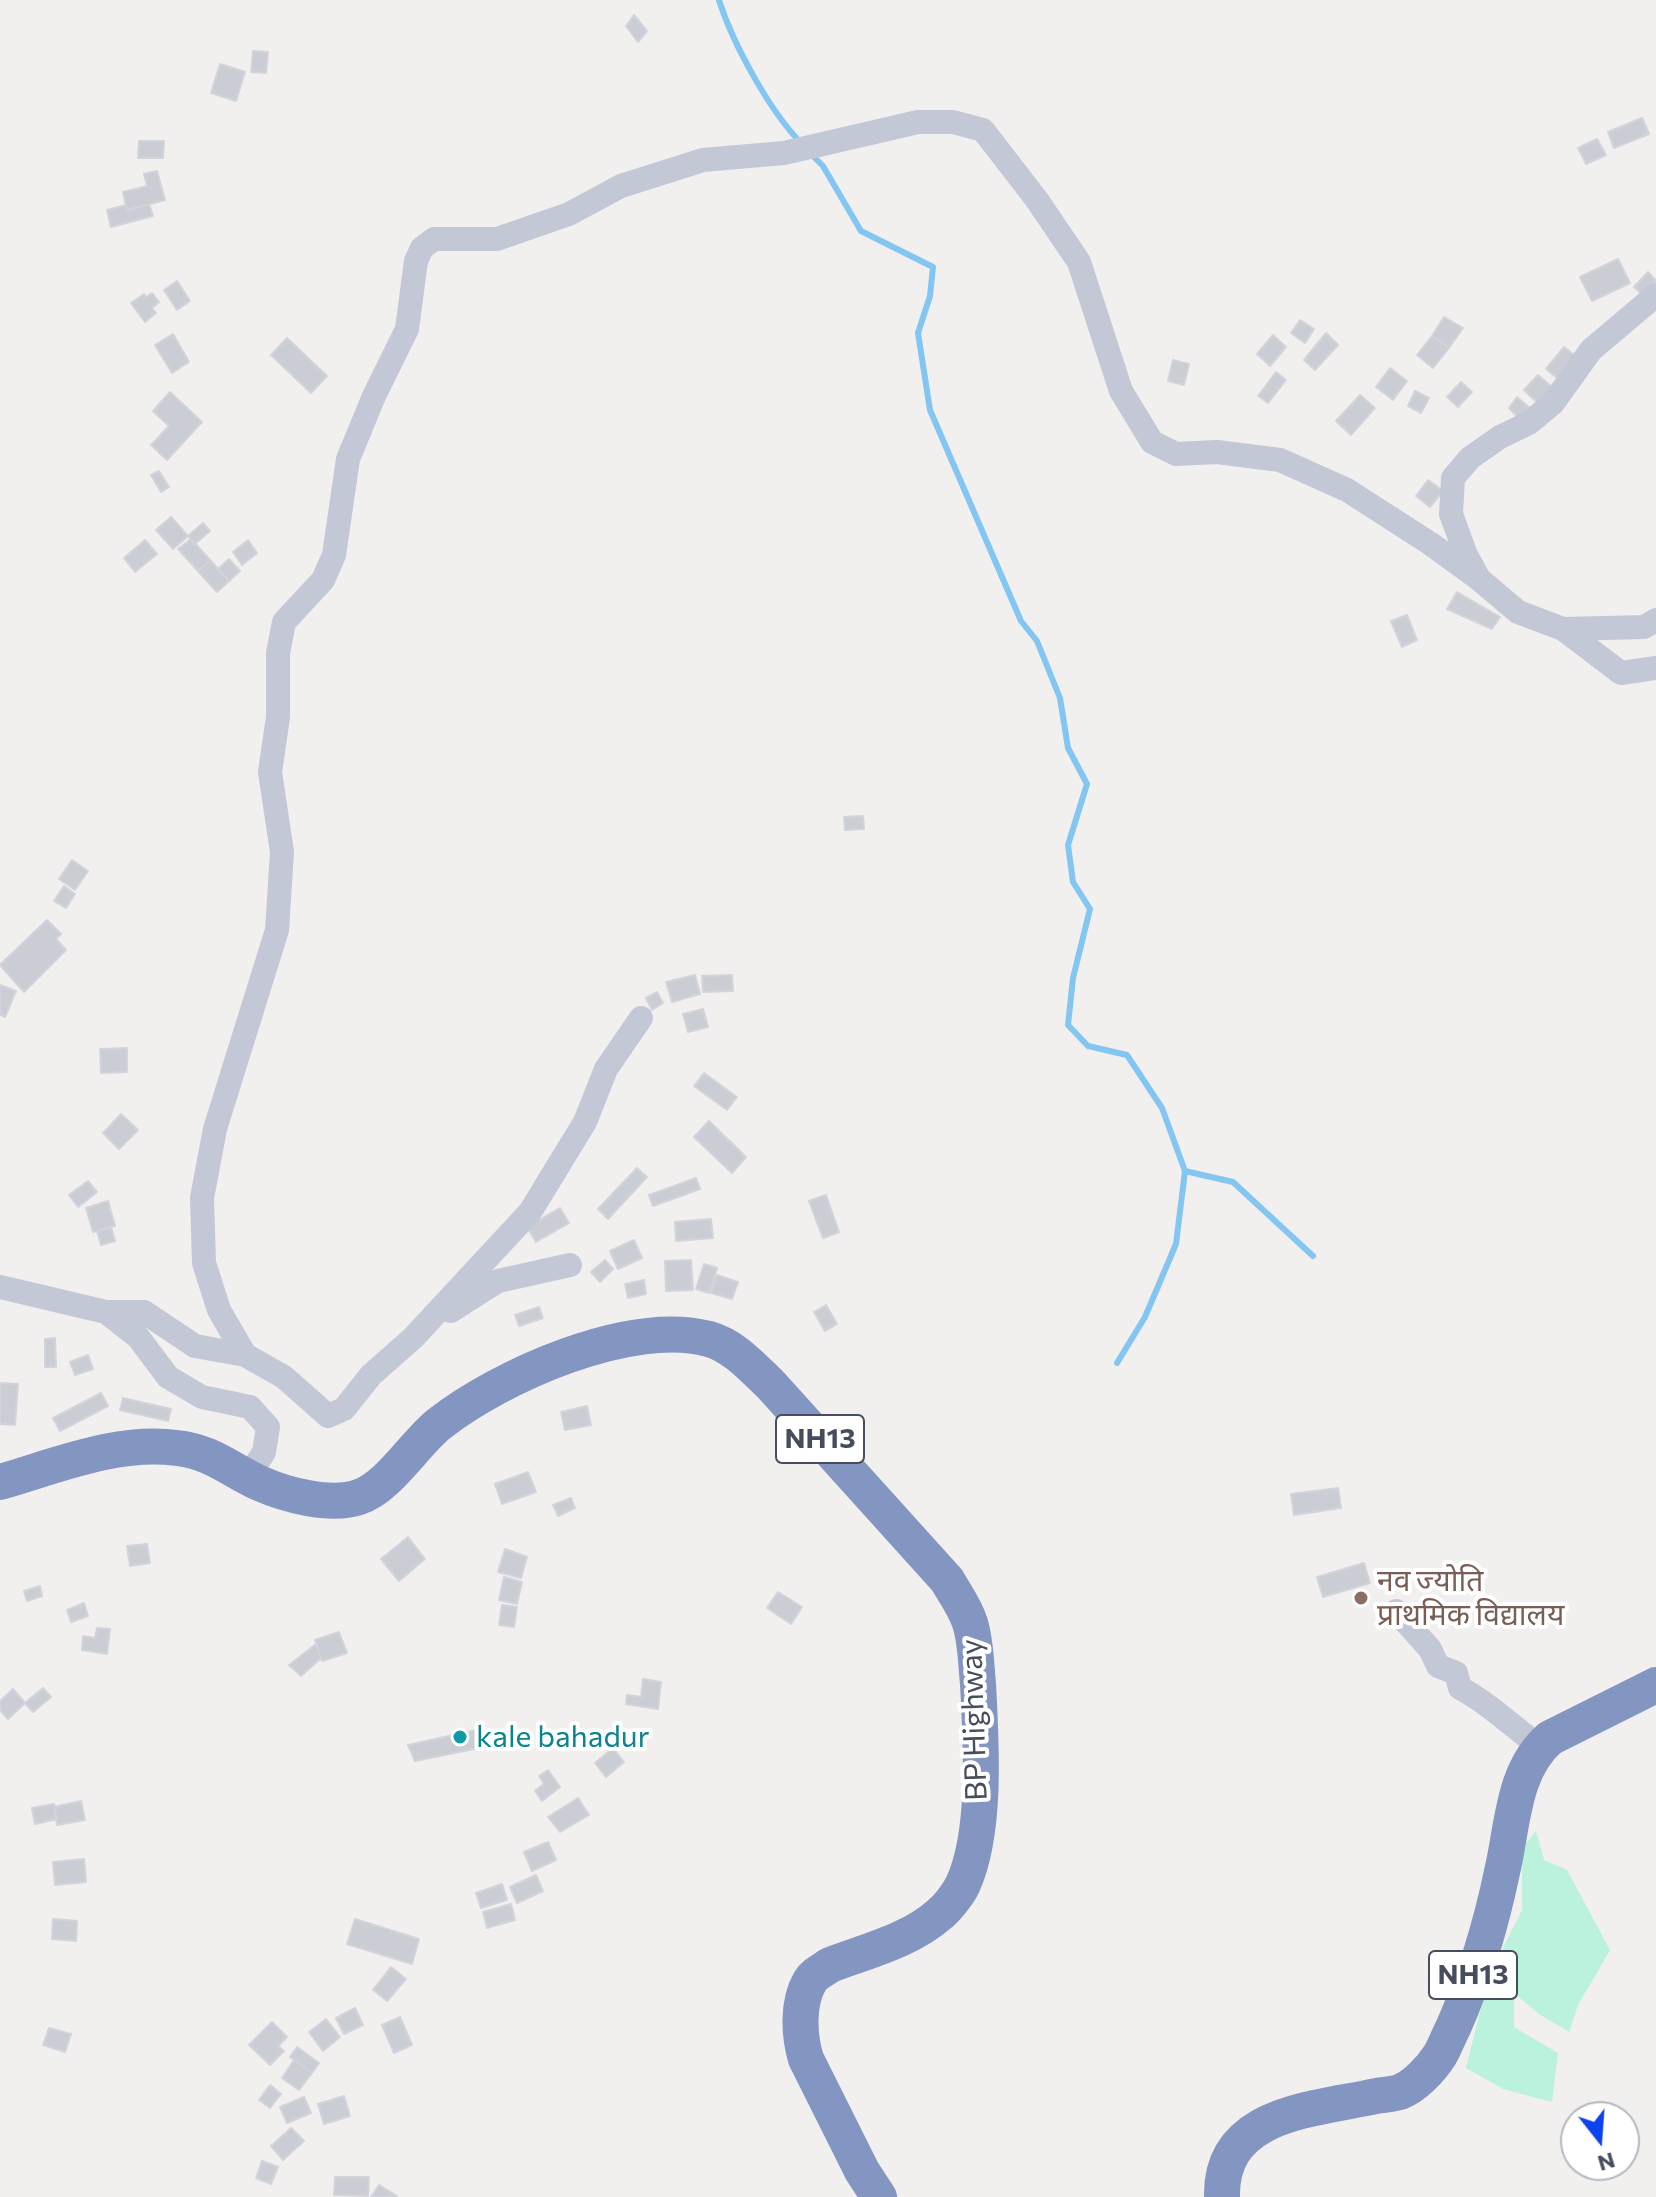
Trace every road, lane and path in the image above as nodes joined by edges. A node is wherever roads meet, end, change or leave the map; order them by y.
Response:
1 (1656, 295) edge
2 (1479, 579) junction
3 (1656, 620) edge
4 (1563, 629) junction
5 (1656, 668) edge
6 (641, 1018) dead end
7 (570, 1265) dead end
8 (0, 1287) edge
9 (106, 1312) junction
10 (245, 1355) junction
11 (371, 1375) junction
12 (248, 1477) junction
13 (0, 1482) edge
14 (1396, 1611) dead end
15 (1656, 1685) edge
16 (1540, 1747) junction
17 (879, 2197) edge
18 (1222, 2197) edge

1 - 2 street
2 - 4 street
2 - 10 street
3 - 4 street
4 - 5 street
6 - 11 street
7 - 11 street
8 - 9 street
9 - 10 street
9 - 12 street
10 - 11 street
12 - 13 highway, BP Highway / NH13
12 - 17 highway, BP Highway / NH13
14 - 16 street
15 - 16 highway, NH13
16 - 18 highway, NH13

